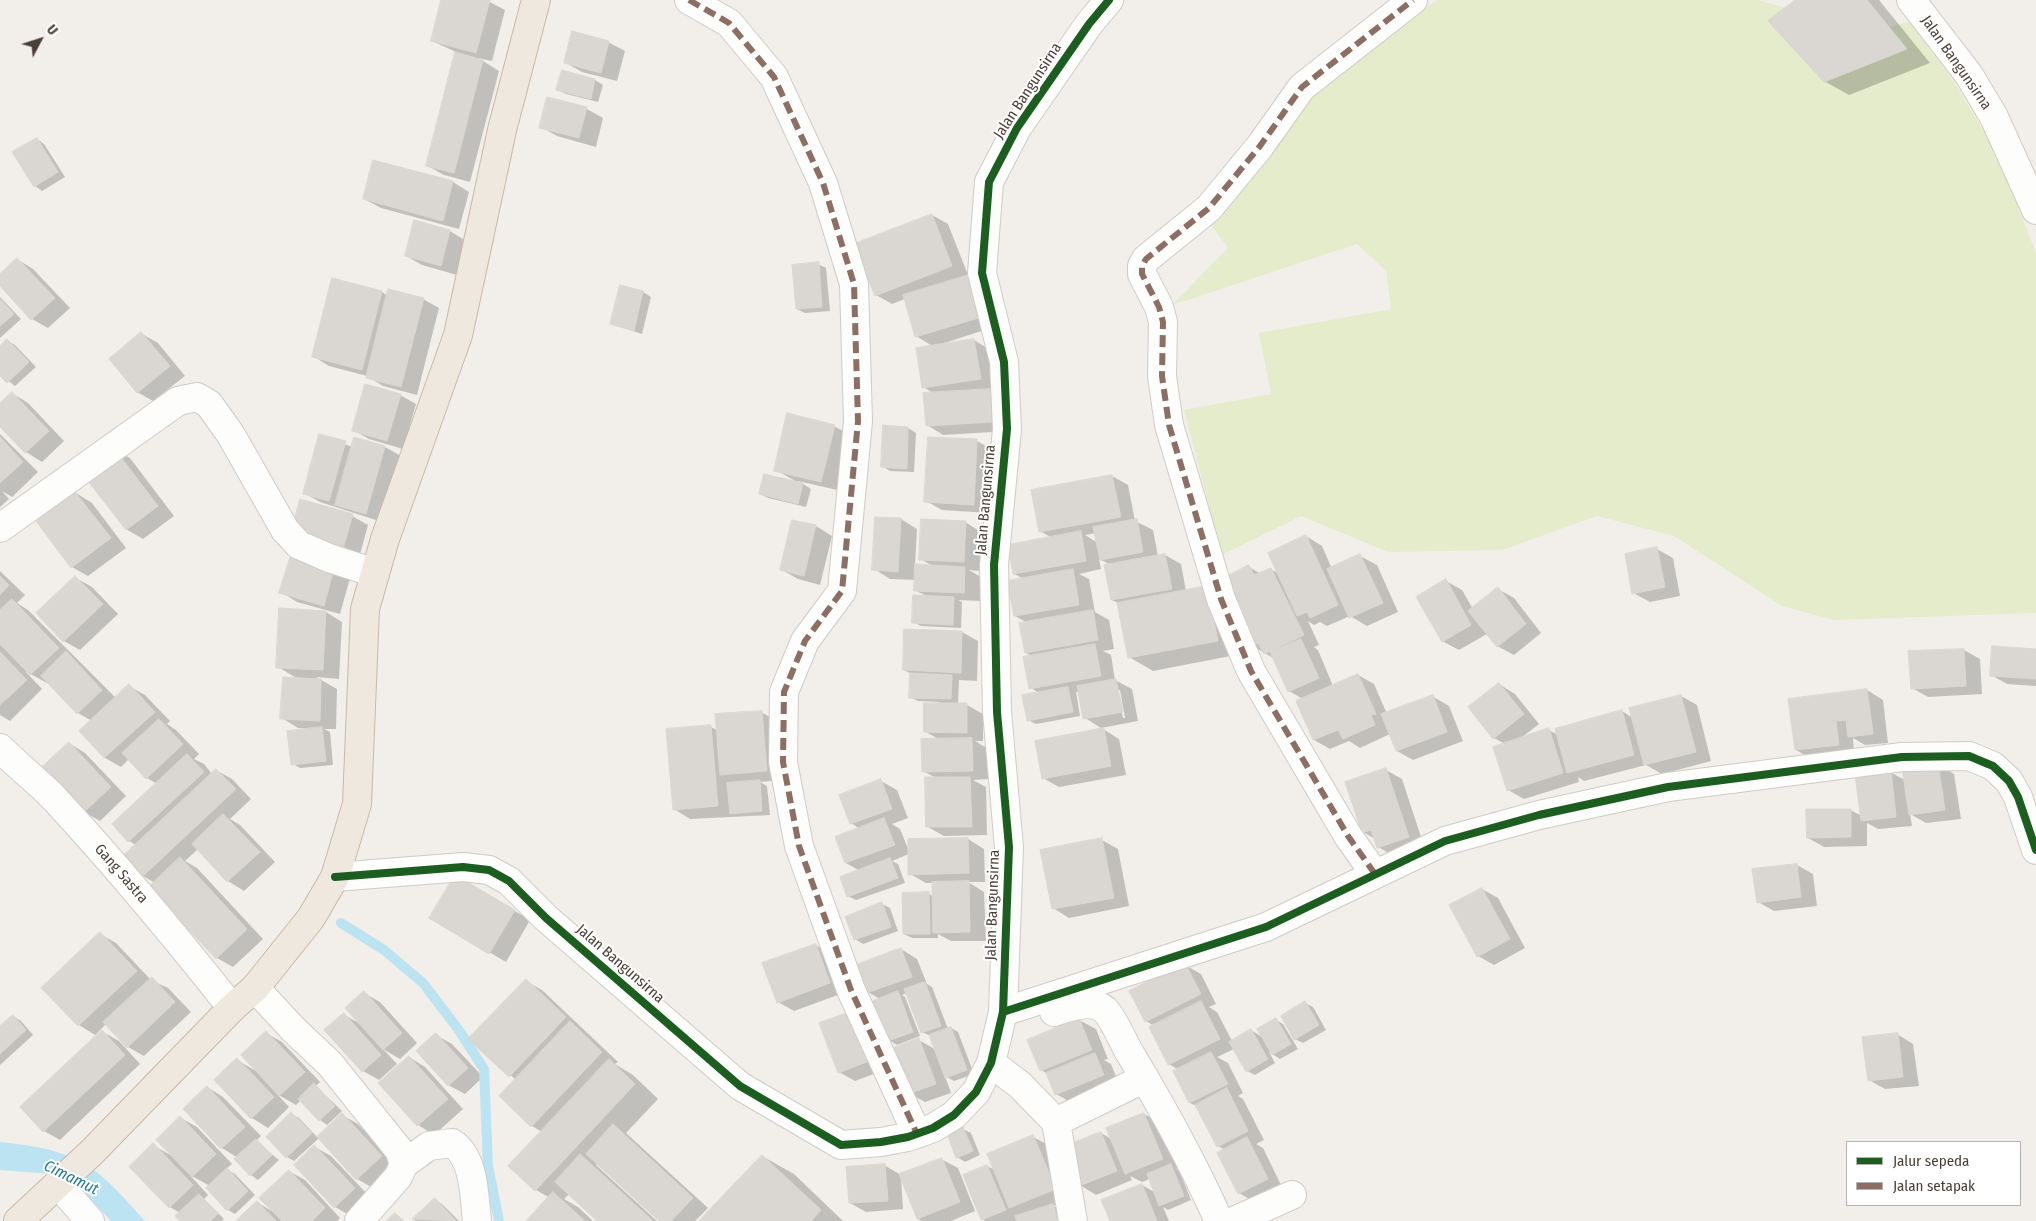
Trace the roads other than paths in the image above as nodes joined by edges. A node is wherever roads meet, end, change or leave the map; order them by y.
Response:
1 (536, 0) edge
2 (689, 0) edge
3 (1109, 0) edge
4 (1414, 0) edge
5 (1911, 0) edge
6 (2036, 210) edge
7 (0, 528) edge
8 (375, 573) junction
9 (0, 748) edge
10 (2030, 817) edge
11 (2036, 850) edge
12 (1375, 874) junction
13 (335, 877) junction
14 (255, 988) junction
15 (232, 1008) junction
16 (1001, 1020) junction
17 (991, 1063) junction
18 (1145, 1078) junction
19 (1056, 1122) junction
20 (916, 1134) junction
21 (404, 1164) junction
22 (58, 1184) junction
23 (1292, 1195) dead end
24 (18, 1221) edge
25 (90, 1221) edge
26 (359, 1221) edge
27 (477, 1221) edge
28 (1073, 1221) edge
29 (1219, 1221) edge
30 (1234, 1221) edge

1 - 8 highway
2 - 20 street
3 - 16 street, Jalan Bangunsirna
4 - 12 street
5 - 6 street, Jalan Bangunsirna
7 - 8 street
8 - 13 highway
9 - 15 street, Gang Sastra
10 - 11 street
10 - 12 street
12 - 16 street
13 - 14 highway
13 - 20 street, Jalan Bangunsirna
14 - 15 highway
14 - 21 street
15 - 22 highway
16 - 17 street, Jalan Bangunsirna
16 - 18 street
17 - 19 street
17 - 20 street, Jalan Bangunsirna
18 - 19 street
18 - 29 street
19 - 28 street
21 - 26 street
21 - 27 street
22 - 24 highway
22 - 25 street
23 - 30 street

